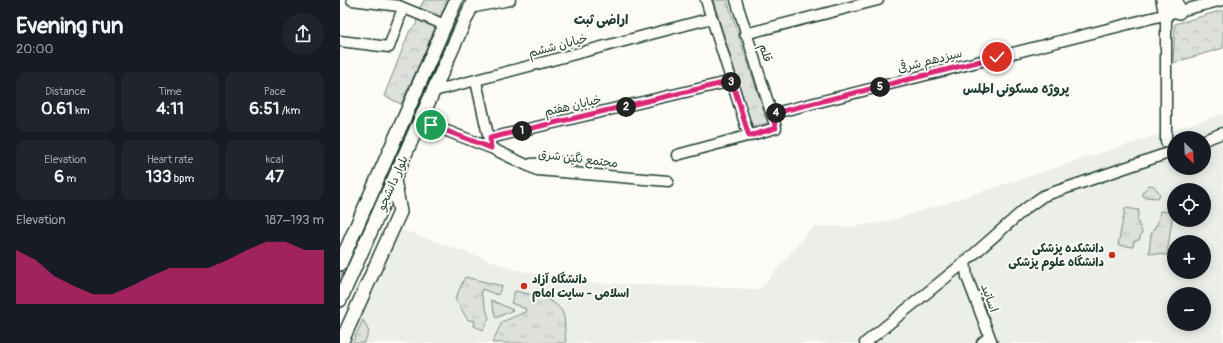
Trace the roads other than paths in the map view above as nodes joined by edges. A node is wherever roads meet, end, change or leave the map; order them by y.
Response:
1 (352, 0) edge
2 (510, 0) edge
3 (706, 0) edge
4 (736, 0) edge
5 (878, 0) edge
6 (1163, 0) edge
7 (1223, 0) edge
8 (455, 1) edge
9 (472, 4) edge
10 (403, 8) junction
11 (1174, 9) edge
12 (712, 18) junction
13 (445, 25) junction
14 (746, 34) junction
15 (340, 41) edge
16 (476, 81) junction
17 (732, 81) junction
18 (434, 91) junction
19 (771, 114) junction
20 (421, 121) junction
21 (1223, 133) edge
22 (749, 136) junction
23 (1211, 137) edge
24 (395, 139) junction
25 (1166, 142) dead end
26 (490, 143) junction
27 (410, 145) junction
28 (1167, 153) edge
29 (677, 155) dead end
30 (573, 162) dead end
31 (525, 164) junction
32 (394, 180) junction
33 (668, 181) dead end
34 (965, 262) junction
35 (340, 264) edge
36 (340, 300) edge
37 (988, 341) edge
38 (340, 343) edge
39 (865, 343) edge

1 - 10 street
2 - 9 street
3 - 12 street
4 - 14 street, قلم
5 - 14 street
6 - 11 main road
7 - 11 street, سیزدهم شرقی
8 - 9 main road
8 - 13 main road, بلوار دانشجو
9 - 18 main road, بلوار دانشجو
10 - 13 street
10 - 15 street
11 - 19 street, سیزدهم شرقی
11 - 25 street
12 - 16 street, خیابان ششم
12 - 17 street
13 - 24 main road, بلوار دانشجو
14 - 19 street, قلم
16 - 18 street, خیابان ششم
16 - 26 street
17 - 22 street
17 - 26 street, خیابان هفتم
18 - 20 main road, بلوار دانشجو
19 - 22 street, قلم
20 - 26 street, مجتمع نگین شرق
20 - 27 main road, بلوار دانشجو
21 - 23 street
22 - 29 street
24 - 27 main road
24 - 35 main road, بلوار دانشجو
26 - 31 street, مجتمع نگین شرق
27 - 32 main road, بلوار دانشجو
28 - 34 street
30 - 31 street
31 - 33 street, مجتمع نگین شرق
32 - 36 main road, بلوار دانشجو
32 - 38 main road
34 - 37 street, اساتید
34 - 39 street

